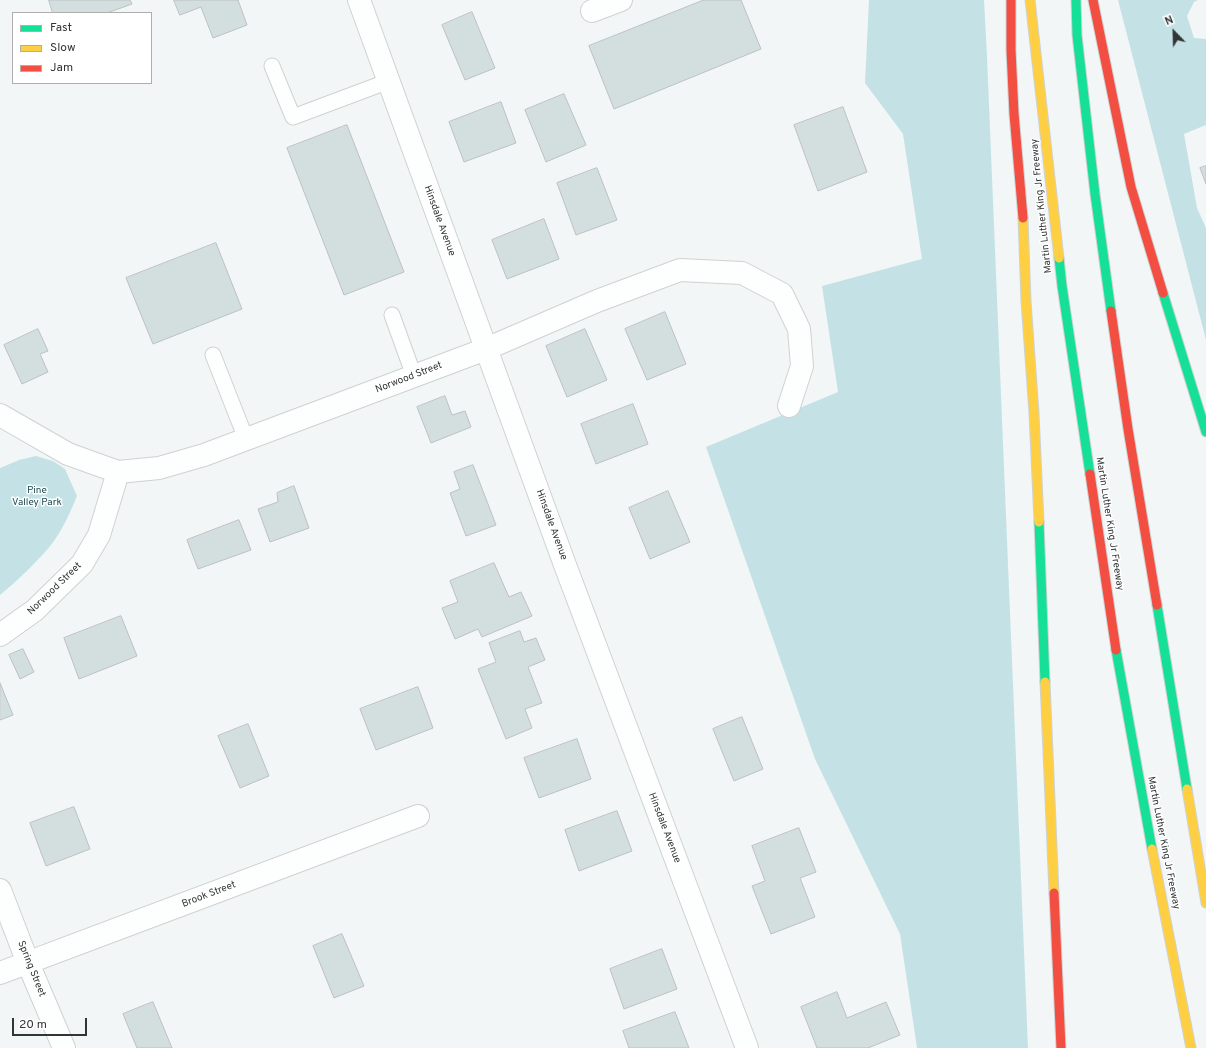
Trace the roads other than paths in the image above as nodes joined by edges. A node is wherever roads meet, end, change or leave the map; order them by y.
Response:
1 (359, 0) edge
2 (621, 0) edge
3 (1011, 0) edge
4 (1030, 0) edge
5 (1076, 0) edge
6 (1093, 0) edge
7 (592, 11) dead end
8 (272, 66) dead end
9 (389, 81) junction
10 (392, 315) dead end
11 (486, 349) junction
12 (213, 355) dead end
13 (414, 376) junction
14 (789, 406) dead end
15 (3, 422) edge
16 (1206, 432) edge
17 (246, 439) junction
18 (118, 472) junction
19 (0, 635) edge
20 (418, 816) dead end
21 (0, 890) edge
22 (1206, 904) edge
23 (28, 963) junction
24 (0, 973) edge
25 (64, 1048) edge
26 (747, 1048) edge
27 (1061, 1048) edge
28 (1191, 1048) edge

1 - 9 street, Hinsdale Avenue
2 - 7 street
3 - 27 highway
4 - 28 highway, Martin Luther King Jr Freeway
5 - 22 highway
6 - 16 highway
8 - 9 lane
9 - 11 street, Hinsdale Avenue
10 - 13 lane
11 - 13 street, Norwood Street
11 - 14 street, Norwood Street
11 - 26 street, Hinsdale Avenue
12 - 17 lane
13 - 17 street, Norwood Street
15 - 18 street
17 - 18 street, Norwood Street
18 - 19 street, Norwood Street
20 - 23 street, Brook Street
21 - 23 street, Spring Street
23 - 24 street, Brook Street
23 - 25 street, Spring Street

